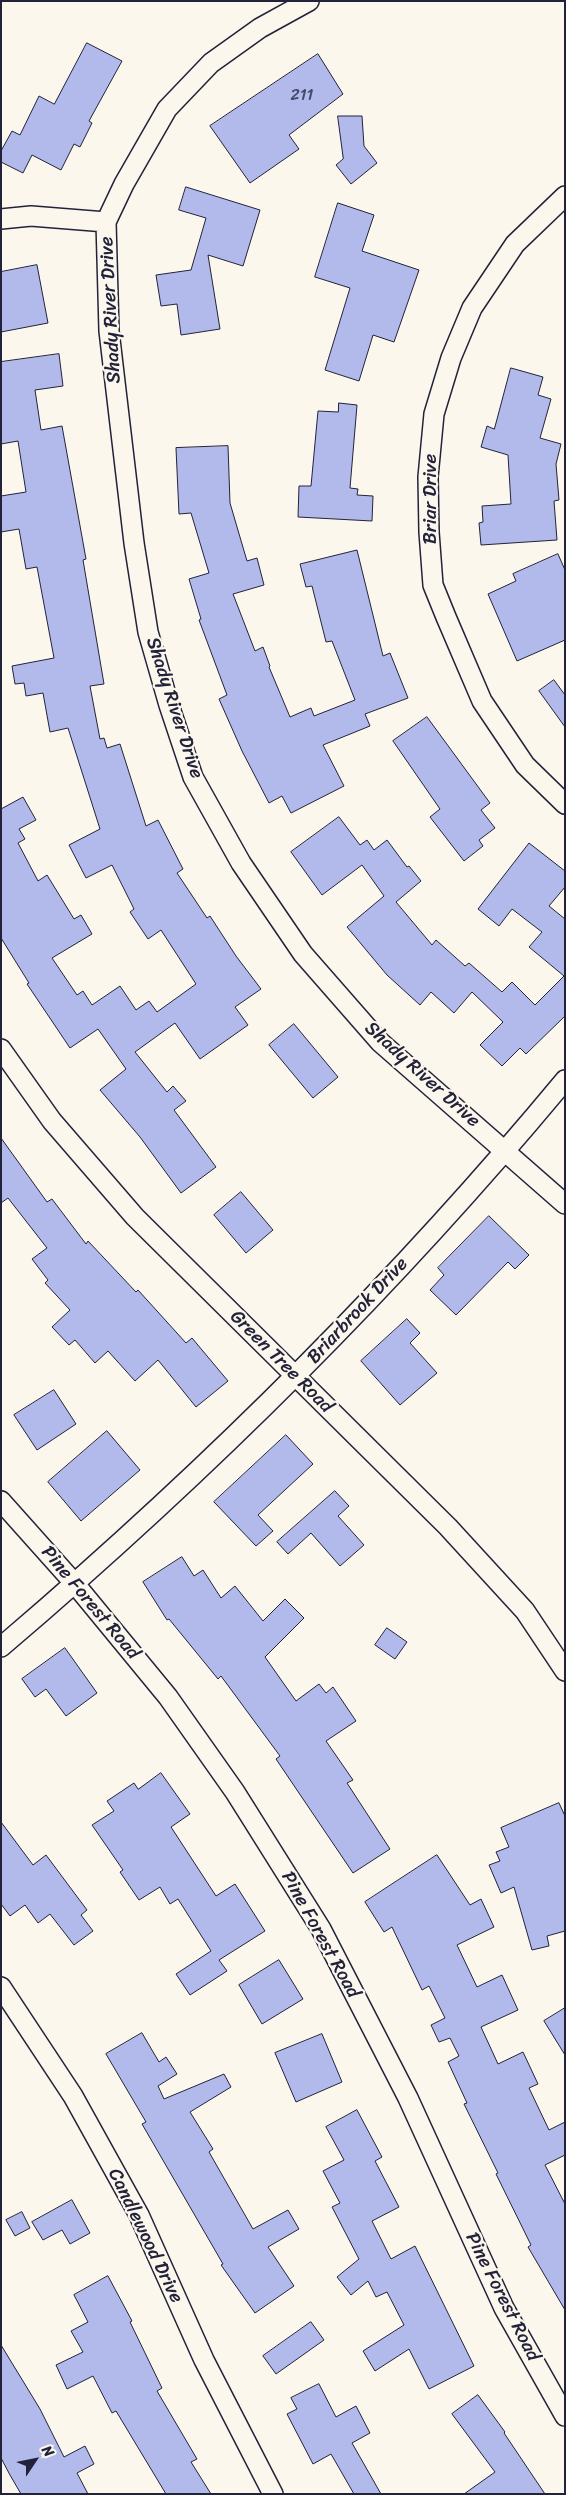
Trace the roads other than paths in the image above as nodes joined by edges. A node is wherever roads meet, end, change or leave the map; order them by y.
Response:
1 (309, 1) edge
2 (565, 196) edge
3 (1, 219) edge
4 (106, 222) junction
5 (565, 804) edge
6 (1, 1049) edge
7 (565, 1080) edge
8 (506, 1150) junction
9 (565, 1204) edge
10 (296, 1378) junction
11 (1, 1501) edge
12 (75, 1584) junction
13 (1, 1647) edge
14 (565, 1671) edge
15 (1, 1987) edge
16 (565, 2416) edge
17 (273, 2494) edge

1 - 4 street
2 - 5 street, Briar Drive
3 - 4 street
4 - 8 street, Shady River Drive
6 - 10 street, Green Tree Road
7 - 8 street, Briarbrook Drive
8 - 9 street, Shady River Drive
8 - 10 street, Briarbrook Drive
10 - 12 street, Briarbrook Drive
10 - 14 street, Green Tree Road
11 - 12 street, Pine Forest Road
12 - 13 street, Briarbrook Drive
12 - 16 street, Pine Forest Road
15 - 17 street, Candlewood Drive

